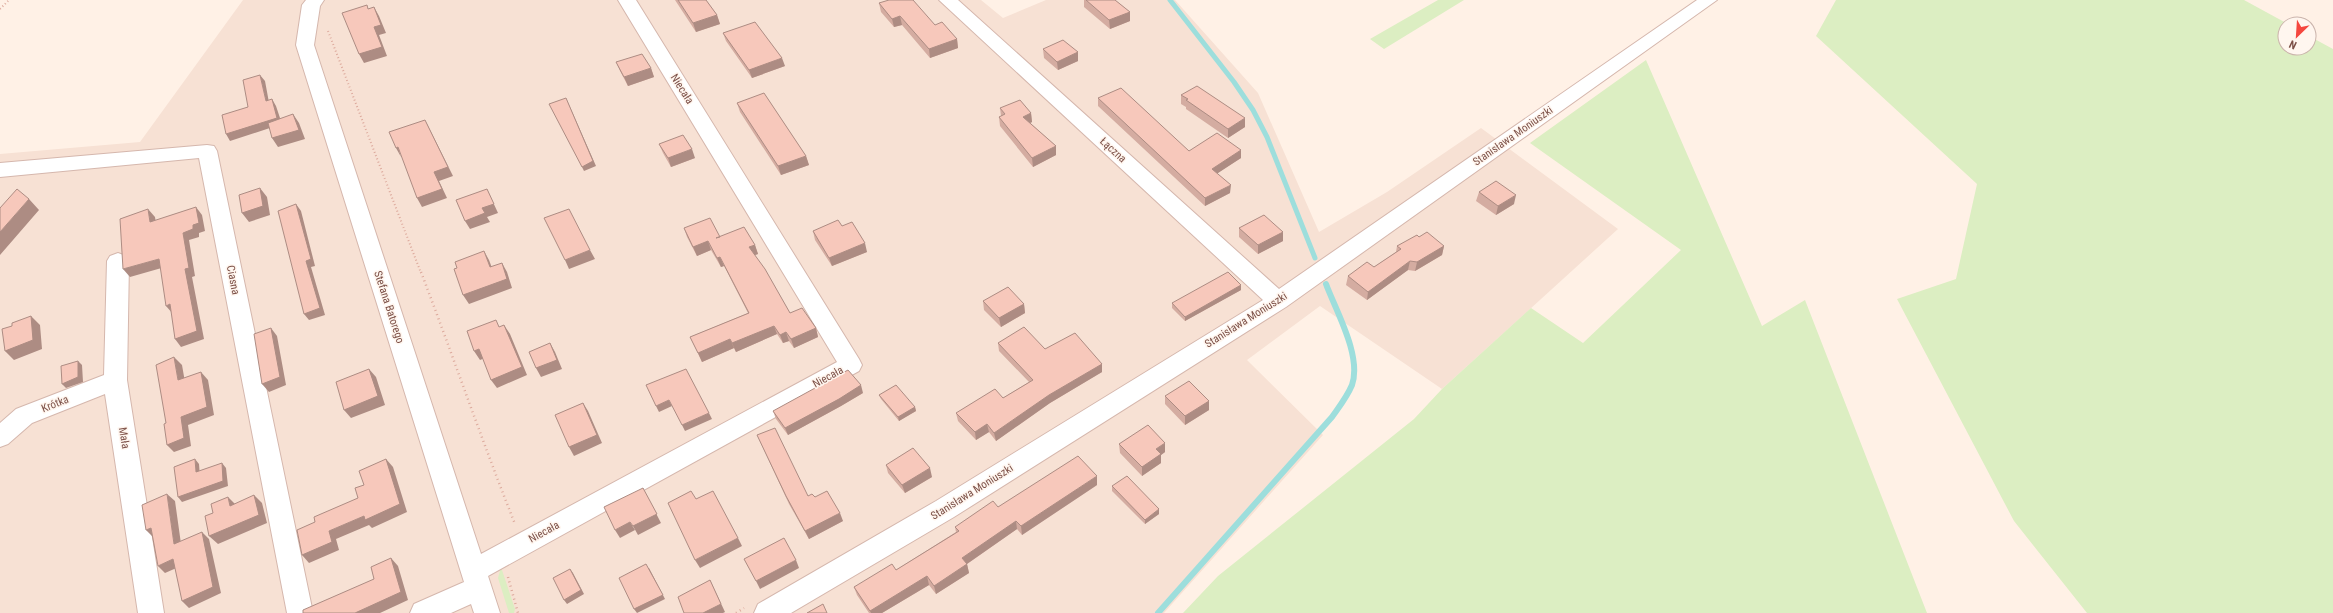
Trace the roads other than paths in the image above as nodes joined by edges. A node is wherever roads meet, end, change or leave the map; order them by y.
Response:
1 (315, 0) edge
2 (627, 0) edge
3 (948, 0) edge
4 (1708, 0) edge
5 (0, 170) edge
6 (118, 261) dead end
7 (1278, 301) junction
8 (115, 380) junction
9 (0, 437) edge
10 (476, 580) junction
11 (151, 613) edge
12 (300, 613) edge
13 (423, 613) edge
14 (487, 613) edge
15 (767, 613) edge

1 - 10 street, Stefana Batorego
2 - 10 street, Niecała
3 - 7 street, Łączna
4 - 7 street, Stanisława Moniuszki
5 - 12 street, Ciasna
6 - 8 street, Mała
7 - 15 street, Stanisława Moniuszki
8 - 9 street, Krótka
8 - 11 street, Mała
10 - 13 street
10 - 14 street, Stefana Batorego

